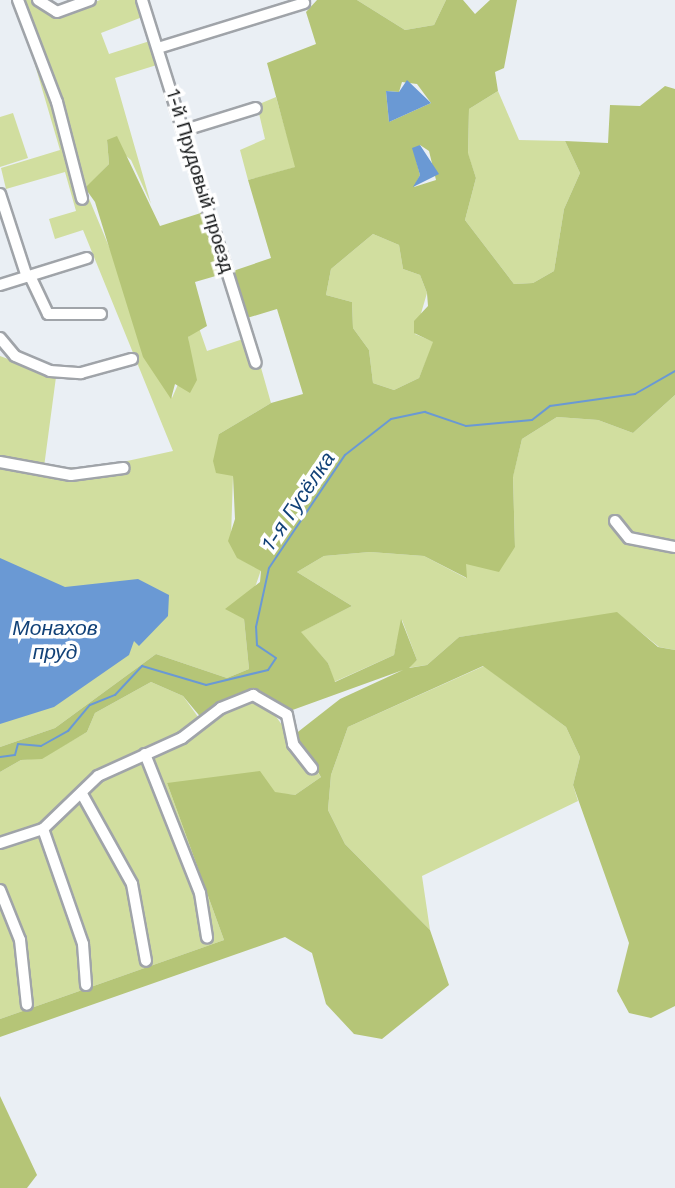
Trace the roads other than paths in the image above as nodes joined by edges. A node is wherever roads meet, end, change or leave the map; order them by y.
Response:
1 (18, 0) edge
2 (90, 0) edge
3 (142, 0) edge
4 (40, 3) edge
5 (304, 3) dead end
6 (158, 48) junction
7 (256, 108) dead end
8 (185, 130) junction
9 (0, 194) edge
10 (82, 199) dead end
11 (87, 258) dead end
12 (28, 277) junction
13 (0, 285) edge
14 (101, 314) dead end
15 (0, 338) edge
16 (132, 359) dead end
17 (256, 363) dead end
18 (0, 462) edge
19 (124, 468) dead end
20 (615, 521) dead end
21 (675, 547) edge
22 (145, 754) junction
23 (312, 768) dead end
24 (82, 794) junction
25 (43, 830) junction
26 (0, 843) edge
27 (0, 890) edge
28 (207, 937) dead end
29 (146, 961) dead end
30 (86, 985) dead end
31 (27, 1005) dead end

1 - 10 street
2 - 4 street
3 - 6 street, 1-й Прудовый проезд
5 - 6 street
6 - 8 street, 1-й Прудовый проезд
7 - 8 street
8 - 17 street, 1-й Прудовый проезд
9 - 12 street
11 - 12 street
12 - 13 street
12 - 14 street
15 - 16 street
18 - 19 street
20 - 21 street
22 - 23 street
22 - 24 street
22 - 28 street
24 - 25 street
24 - 29 street
25 - 26 street
25 - 30 street
27 - 31 street

